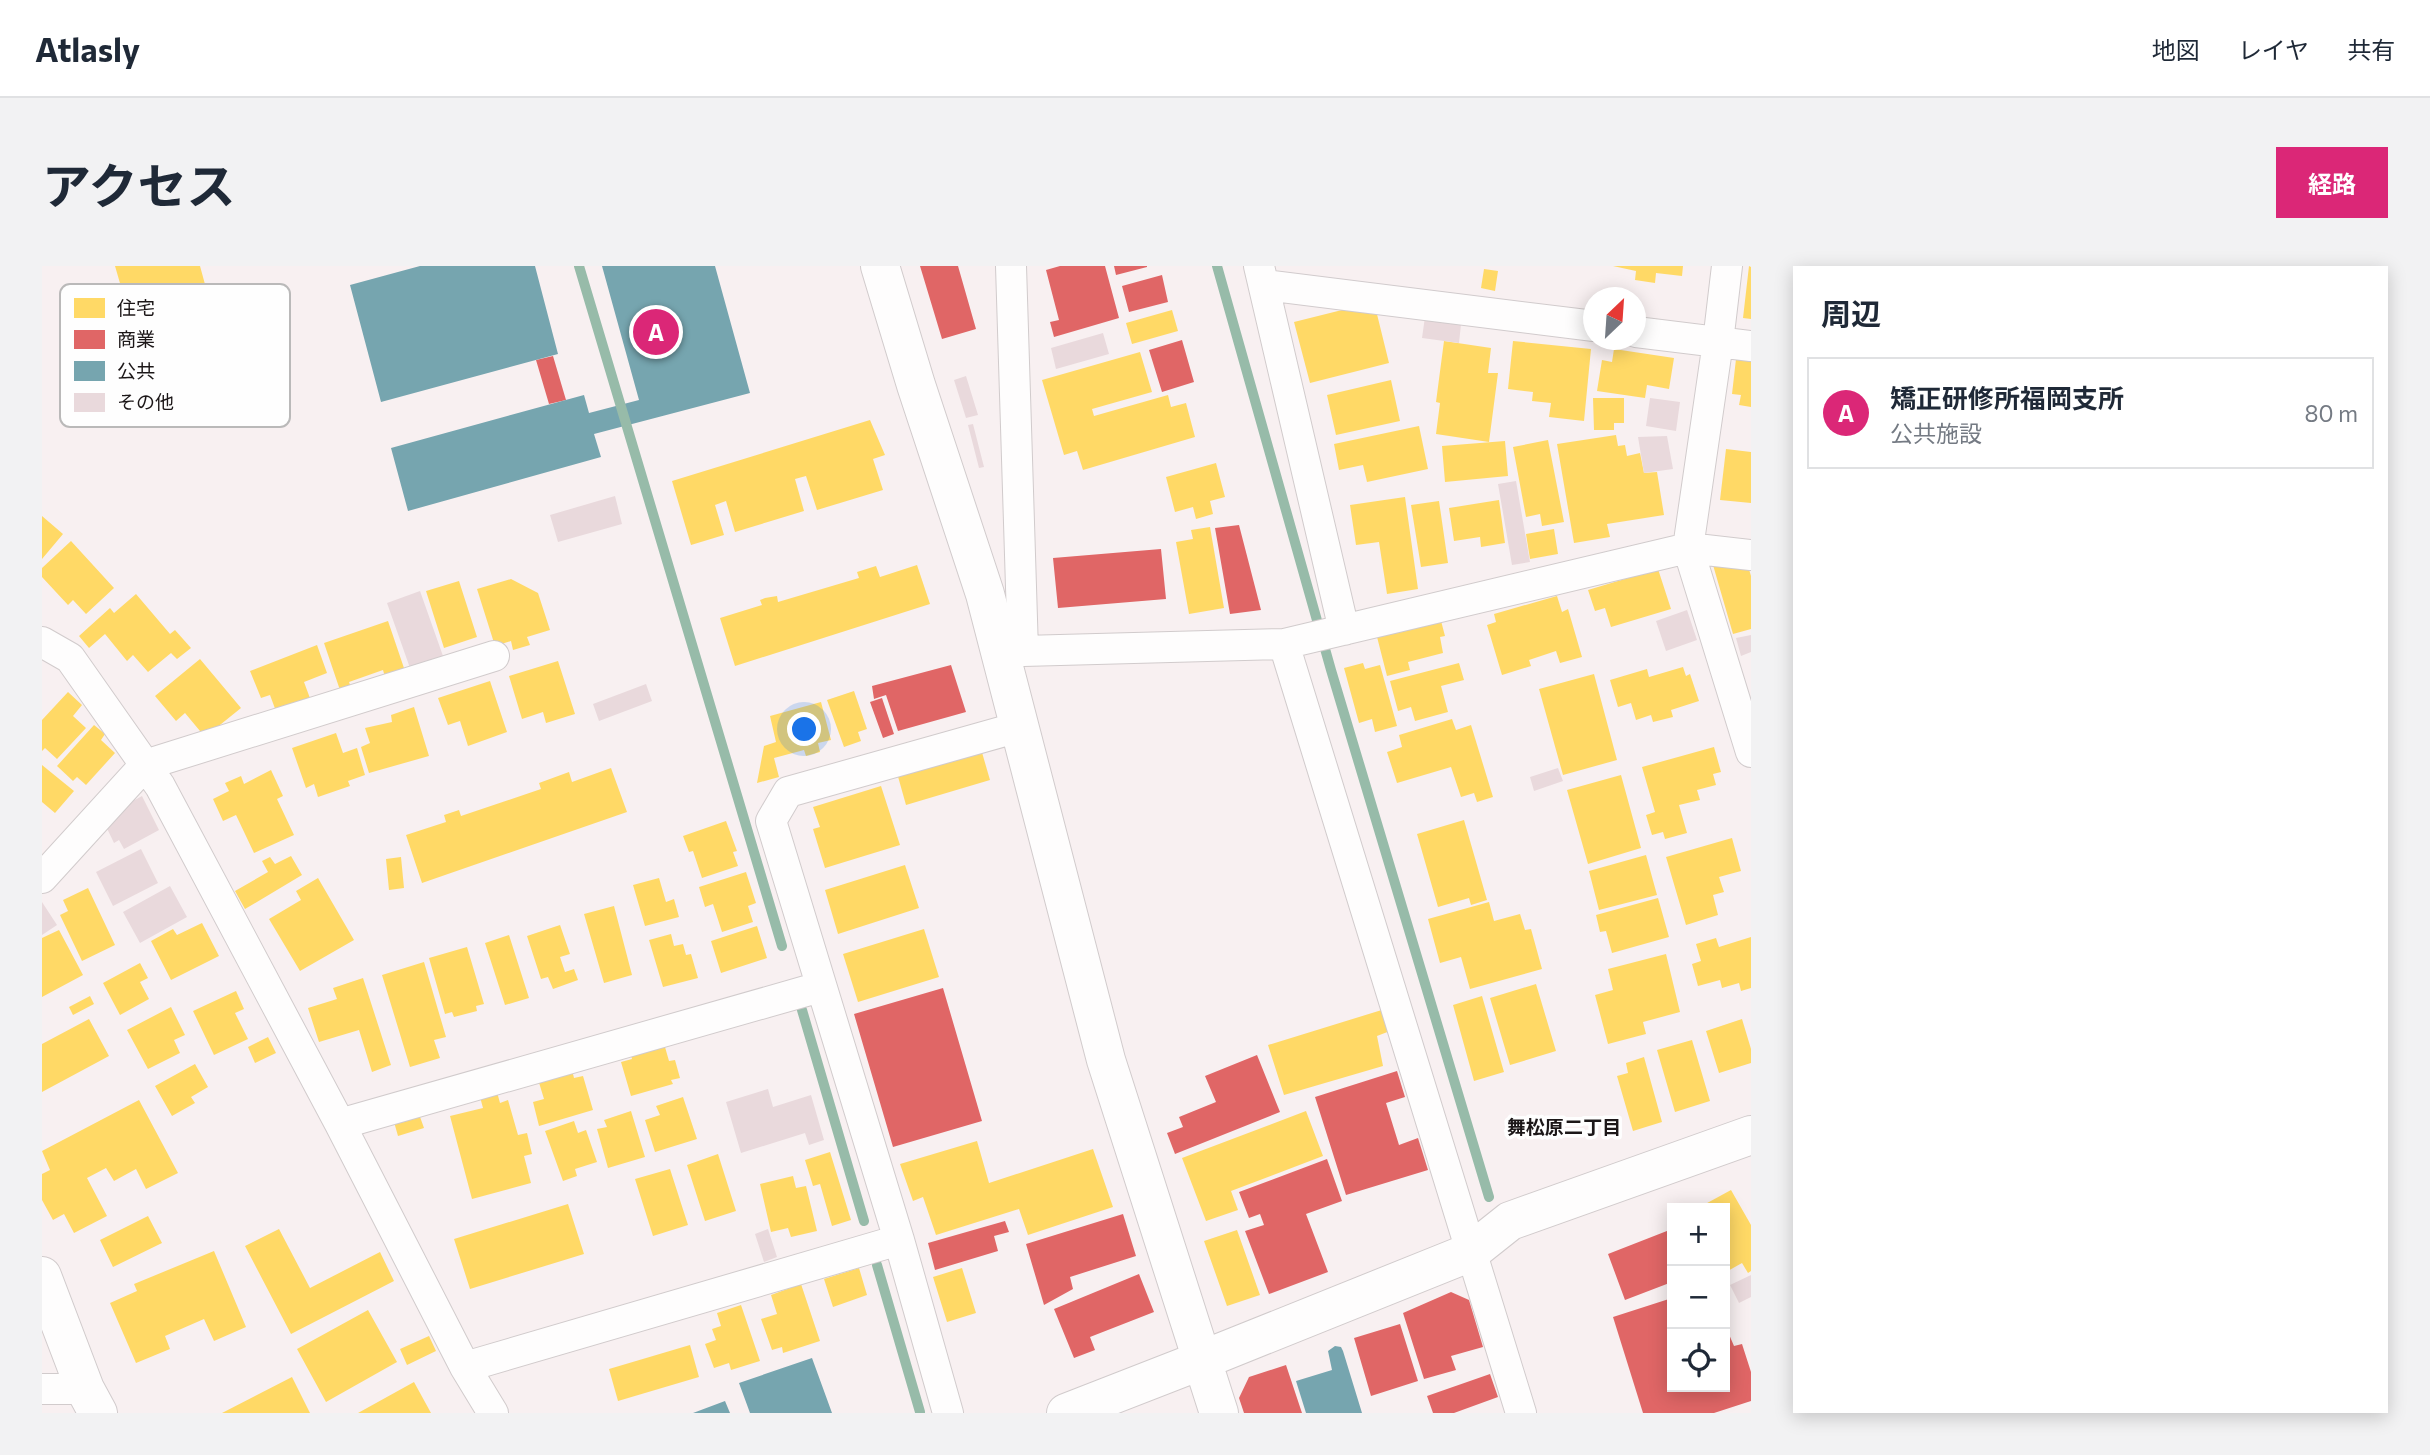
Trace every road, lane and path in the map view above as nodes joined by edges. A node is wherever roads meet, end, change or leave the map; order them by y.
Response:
1 (880, 266) edge
2 (1011, 266) edge
3 (1727, 266) edge
4 (1262, 275) edge
5 (1583, 324) edge
6 (1646, 333) edge
7 (1718, 342) junction
8 (1751, 346) edge
9 (1688, 548) junction
10 (1751, 555) edge
11 (1344, 630) junction
12 (42, 642) edge
13 (1284, 644) junction
14 (1010, 648) junction
15 (494, 656) dead end
16 (1019, 727) junction
17 (1751, 752) edge
18 (145, 765) junction
19 (42, 878) edge
20 (820, 987) junction
21 (340, 1124) junction
22 (1751, 1135) edge
23 (899, 1240) junction
24 (1471, 1252) junction
25 (42, 1276) edge
26 (1202, 1360) junction
27 (465, 1367) junction
28 (42, 1389) edge
29 (92, 1401) edge
30 (493, 1413) edge
31 (948, 1413) edge
32 (1066, 1413) edge
33 (1219, 1413) edge
34 (1521, 1413) edge

1 - 14 street
2 - 14 street
3 - 7 street
4 - 5 street
4 - 11 street
6 - 7 street
7 - 8 street
7 - 9 street
9 - 10 street
9 - 11 street
9 - 17 street
11 - 13 street
12 - 18 street
13 - 14 street
13 - 24 street
14 - 16 street
15 - 18 street
16 - 20 street
16 - 26 street
18 - 19 street
18 - 21 street
20 - 21 street
20 - 23 street
21 - 27 street
22 - 24 street
23 - 27 street
23 - 31 street
24 - 26 street
24 - 34 street
25 - 29 street
26 - 32 street
26 - 33 street
27 - 30 street
28 - 29 street

